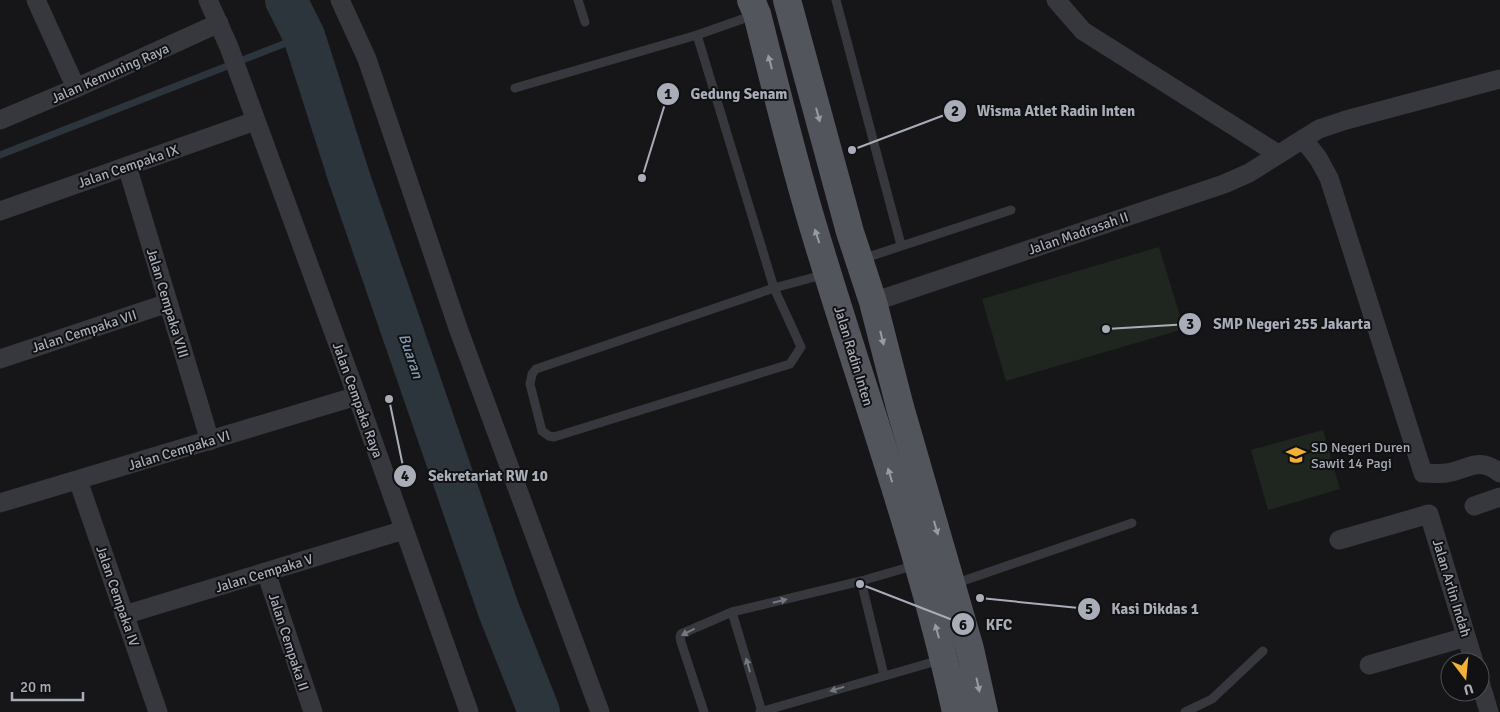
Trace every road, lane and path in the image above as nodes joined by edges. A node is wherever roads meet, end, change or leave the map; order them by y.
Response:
1 (36, 0) edge
2 (208, 0) edge
3 (340, 0) edge
4 (578, 0) edge
5 (787, 0) edge
6 (836, 0) edge
7 (1056, 0) edge
8 (754, 7) edge
9 (585, 22) dead end
10 (219, 23) junction
11 (698, 35) junction
12 (1500, 80) edge
13 (76, 88) junction
14 (515, 88) dead end
15 (0, 120) edge
16 (255, 121) junction
17 (1303, 139) junction
18 (1278, 154) junction
19 (127, 166) junction
20 (1011, 210) dead end
21 (0, 211) edge
22 (901, 245) junction
23 (859, 260) junction
24 (828, 273) junction
25 (774, 288) junction
26 (873, 302) junction
27 (168, 303) junction
28 (0, 359) edge
29 (357, 396) junction
30 (210, 441) junction
31 (1500, 473) edge
32 (78, 480) junction
33 (1500, 497) edge
34 (0, 503) edge
35 (1474, 506) dead end
36 (1132, 522) dead end
37 (404, 530) junction
38 (1339, 540) dead end
39 (918, 564) junction
40 (266, 572) junction
41 (861, 581) junction
42 (952, 585) junction
43 (732, 612) junction
44 (124, 615) junction
45 (1466, 637) junction
46 (1263, 651) dead end
47 (1471, 652) edge
48 (944, 659) junction
49 (1369, 665) dead end
50 (884, 675) junction
51 (158, 712) edge
52 (313, 712) edge
53 (469, 712) edge
54 (600, 712) edge
55 (704, 712) edge
56 (761, 712) edge
57 (956, 712) edge
58 (984, 712) edge
59 (1185, 712) edge

1 - 13 street
2 - 10 street, Jalan Cempaka Raya
3 - 54 street
4 - 9 lane
5 - 8 main road
5 -> 23 main road
6 - 22 lane
7 - 18 street
8 - 11 lane
24 -> 8 main road, Jalan Radin Inten
10 - 13 street, Jalan Kemuning Raya
10 - 16 street, Jalan Cempaka Raya
11 - 14 lane
11 - 25 lane
12 - 17 street, Jalan Madrasah II
13 - 15 street, Jalan Kemuning Raya
16 - 19 street, Jalan Cempaka IX
16 - 29 street, Jalan Cempaka Raya
17 - 18 street, Jalan Madrasah II
17 - 31 street
18 - 26 street, Jalan Madrasah II
19 - 21 street, Jalan Cempaka IX
19 - 27 street, Jalan Cempaka VIII
20 - 22 lane
22 - 23 lane
23 - 26 main road
24 - 25 lane
39 -> 24 main road, Jalan Radin Inten
25 - 25 lane
26 -> 42 main road
27 - 28 street, Jalan Cempaka VII
27 - 30 street, Jalan Cempaka VIII
29 - 30 street, Jalan Cempaka VI
29 - 37 street, Jalan Cempaka Raya
30 - 32 street, Jalan Cempaka VI
32 - 34 street, Jalan Cempaka VI
32 - 44 street, Jalan Cempaka IV
33 - 35 street
36 - 42 lane
37 - 40 street, Jalan Cempaka V
37 - 53 street, Jalan Cempaka Raya
38 - 45 street, Jalan Arlin Indah
39 - 41 lane
48 -> 39 main road, Jalan Radin Inten
40 - 44 street, Jalan Cempaka V
40 - 52 street, Jalan Cempaka II
43 -> 41 lane
41 - 50 lane
42 -> 58 main road
43 -> 55 lane
56 -> 43 lane
44 - 51 street, Jalan Cempaka IV
45 - 47 street, Jalan Arlin Indah
45 - 49 street
46 - 59 lane
48 - 50 lane
48 - 57 main road, Jalan Radin Inten
50 -> 56 lane

